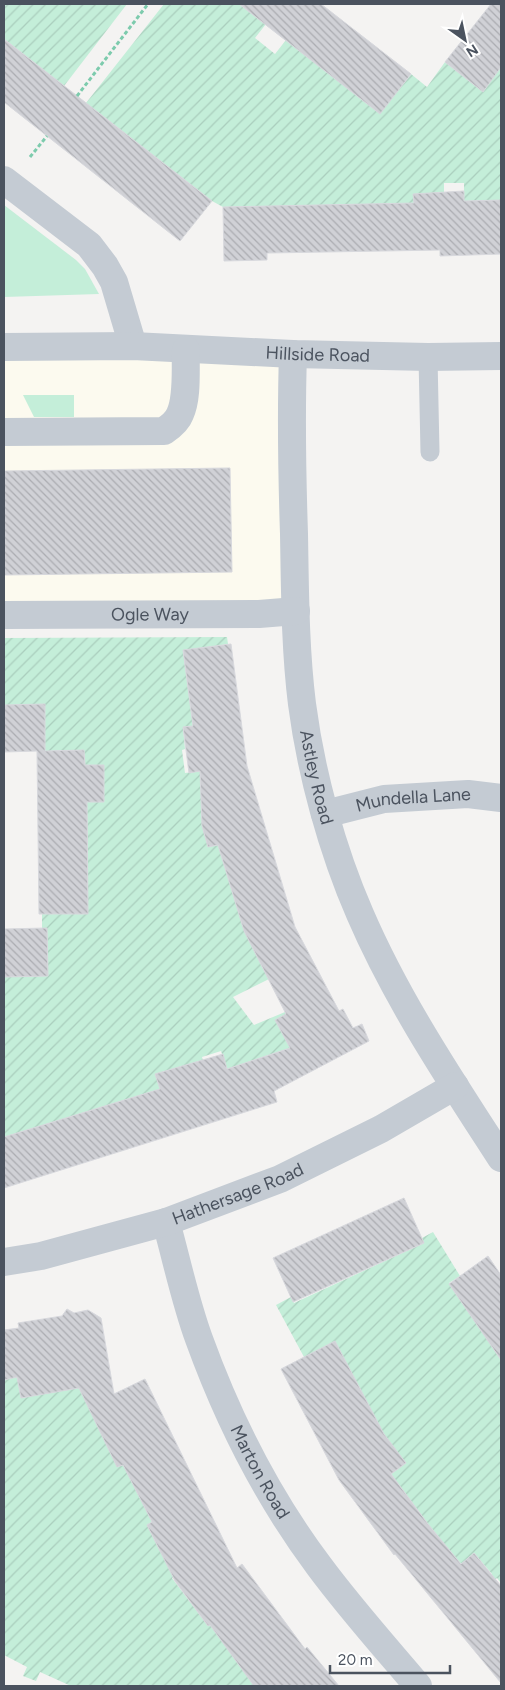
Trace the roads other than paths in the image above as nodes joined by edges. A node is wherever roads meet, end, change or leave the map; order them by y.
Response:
1 (14, 172) edge
2 (133, 346) junction
3 (4, 347) edge
4 (186, 350) junction
5 (293, 354) junction
6 (501, 356) edge
7 (428, 357) junction
8 (4, 432) edge
9 (430, 452) dead end
10 (296, 611) junction
11 (4, 615) edge
12 (501, 798) edge
13 (326, 814) junction
14 (455, 1086) junction
15 (501, 1158) edge
16 (166, 1222) junction
17 (4, 1262) edge
18 (418, 1686) edge

1 - 2 street
2 - 3 street, Hillside Road
2 - 4 street, Hillside Road
4 - 5 street, Hillside Road
4 - 8 street
5 - 7 street, Hillside Road
5 - 10 street, Astley Road
6 - 7 street, Hillside Road
7 - 9 lane
10 - 11 street, Ogle Way
10 - 13 street, Astley Road
12 - 13 street, Mundella Lane
13 - 14 street, Astley Road
14 - 15 street, Astley Road
14 - 16 street, Hathersage Road
16 - 17 street, Hathersage Road
16 - 18 street, Marton Road

